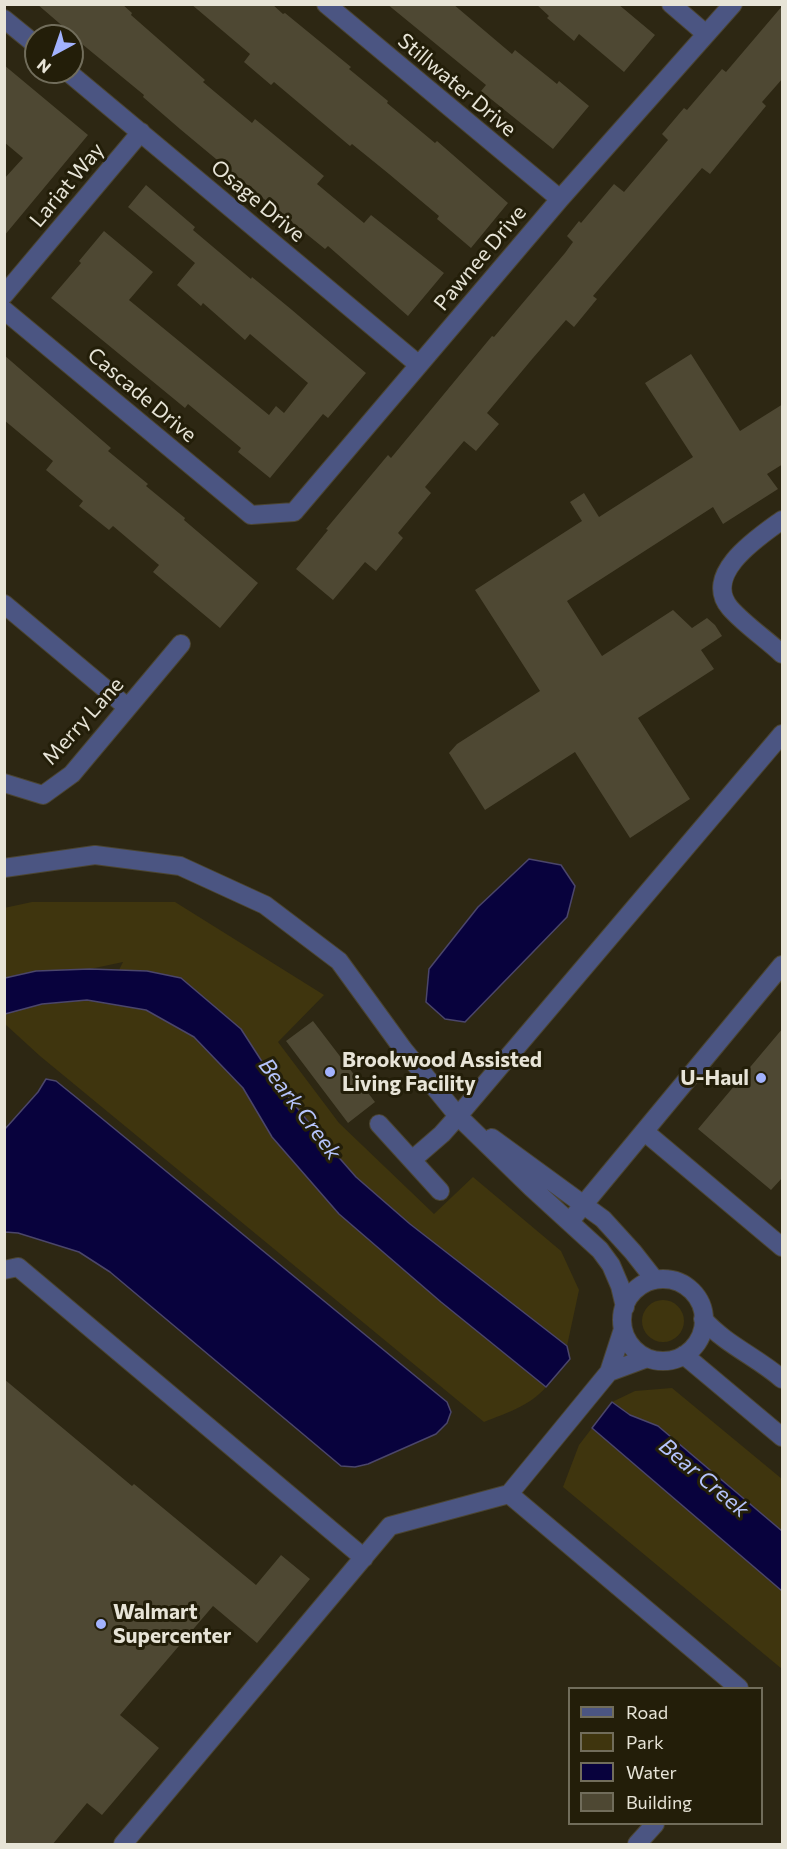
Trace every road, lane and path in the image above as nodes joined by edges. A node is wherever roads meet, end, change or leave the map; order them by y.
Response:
1 (326, 4) edge
2 (671, 4) edge
3 (733, 4) edge
4 (4, 20) edge
5 (706, 34) junction
6 (24, 36) edge
7 (83, 84) edge
8 (141, 132) junction
9 (560, 199) junction
10 (4, 295) edge
11 (4, 310) edge
12 (419, 365) junction
13 (251, 515) joint
14 (783, 520) edge
15 (4, 604) edge
16 (181, 644) dead end
17 (783, 654) edge
18 (127, 707) junction
19 (783, 734) edge
20 (4, 783) edge
21 (4, 868) edge
22 (783, 965) edge
23 (458, 1116) junction
24 (379, 1124) dead end
25 (645, 1132) junction
26 (412, 1160) junction
27 (440, 1191) dead end
28 (585, 1204) junction
29 (570, 1221) junction
30 (783, 1246) edge
31 (4, 1270) edge
32 (655, 1280) junction
33 (625, 1307) junction
34 (703, 1319) junction
35 (623, 1329) junction
36 (684, 1355) junction
37 (647, 1358) junction
38 (609, 1372) junction
39 (783, 1379) edge
40 (783, 1437) edge
41 (509, 1494) junction
42 (364, 1558) junction
43 (737, 1687) edge
44 (654, 1825) edge
45 (123, 1845) edge
46 (637, 1845) edge

1 - 9 street, Stillwater Drive
2 - 5 street
3 - 5 street, Pawnee Drive
4 - 6 street
5 - 9 street, Pawnee Drive
7 - 8 street, Osage Drive
8 - 10 street, Lariat Way
8 - 12 street, Osage Drive
9 - 12 street, Pawnee Drive
11 - 13 street, Cascade Drive
12 - 13 street, Pawnee Drive
14 - 17 street
15 - 18 street
16 - 18 street, Merry Lane
18 - 20 street, Merry Lane
19 - 23 street
21 - 23 street
22 - 25 street
23 - 26 street
23 - 28 street
23 - 29 street
24 - 26 street
25 - 28 street
25 - 30 street
26 - 27 street
28 - 29 street
28 - 32 street
29 - 33 street
31 - 42 street
32 - 33 street
32 - 34 street
33 - 35 street
34 - 36 street
34 - 39 street
35 - 37 street
35 - 38 street
36 - 37 street
36 - 40 street
37 - 38 street
38 - 41 street
41 - 42 street
41 - 43 street
42 - 45 street
44 - 46 street

